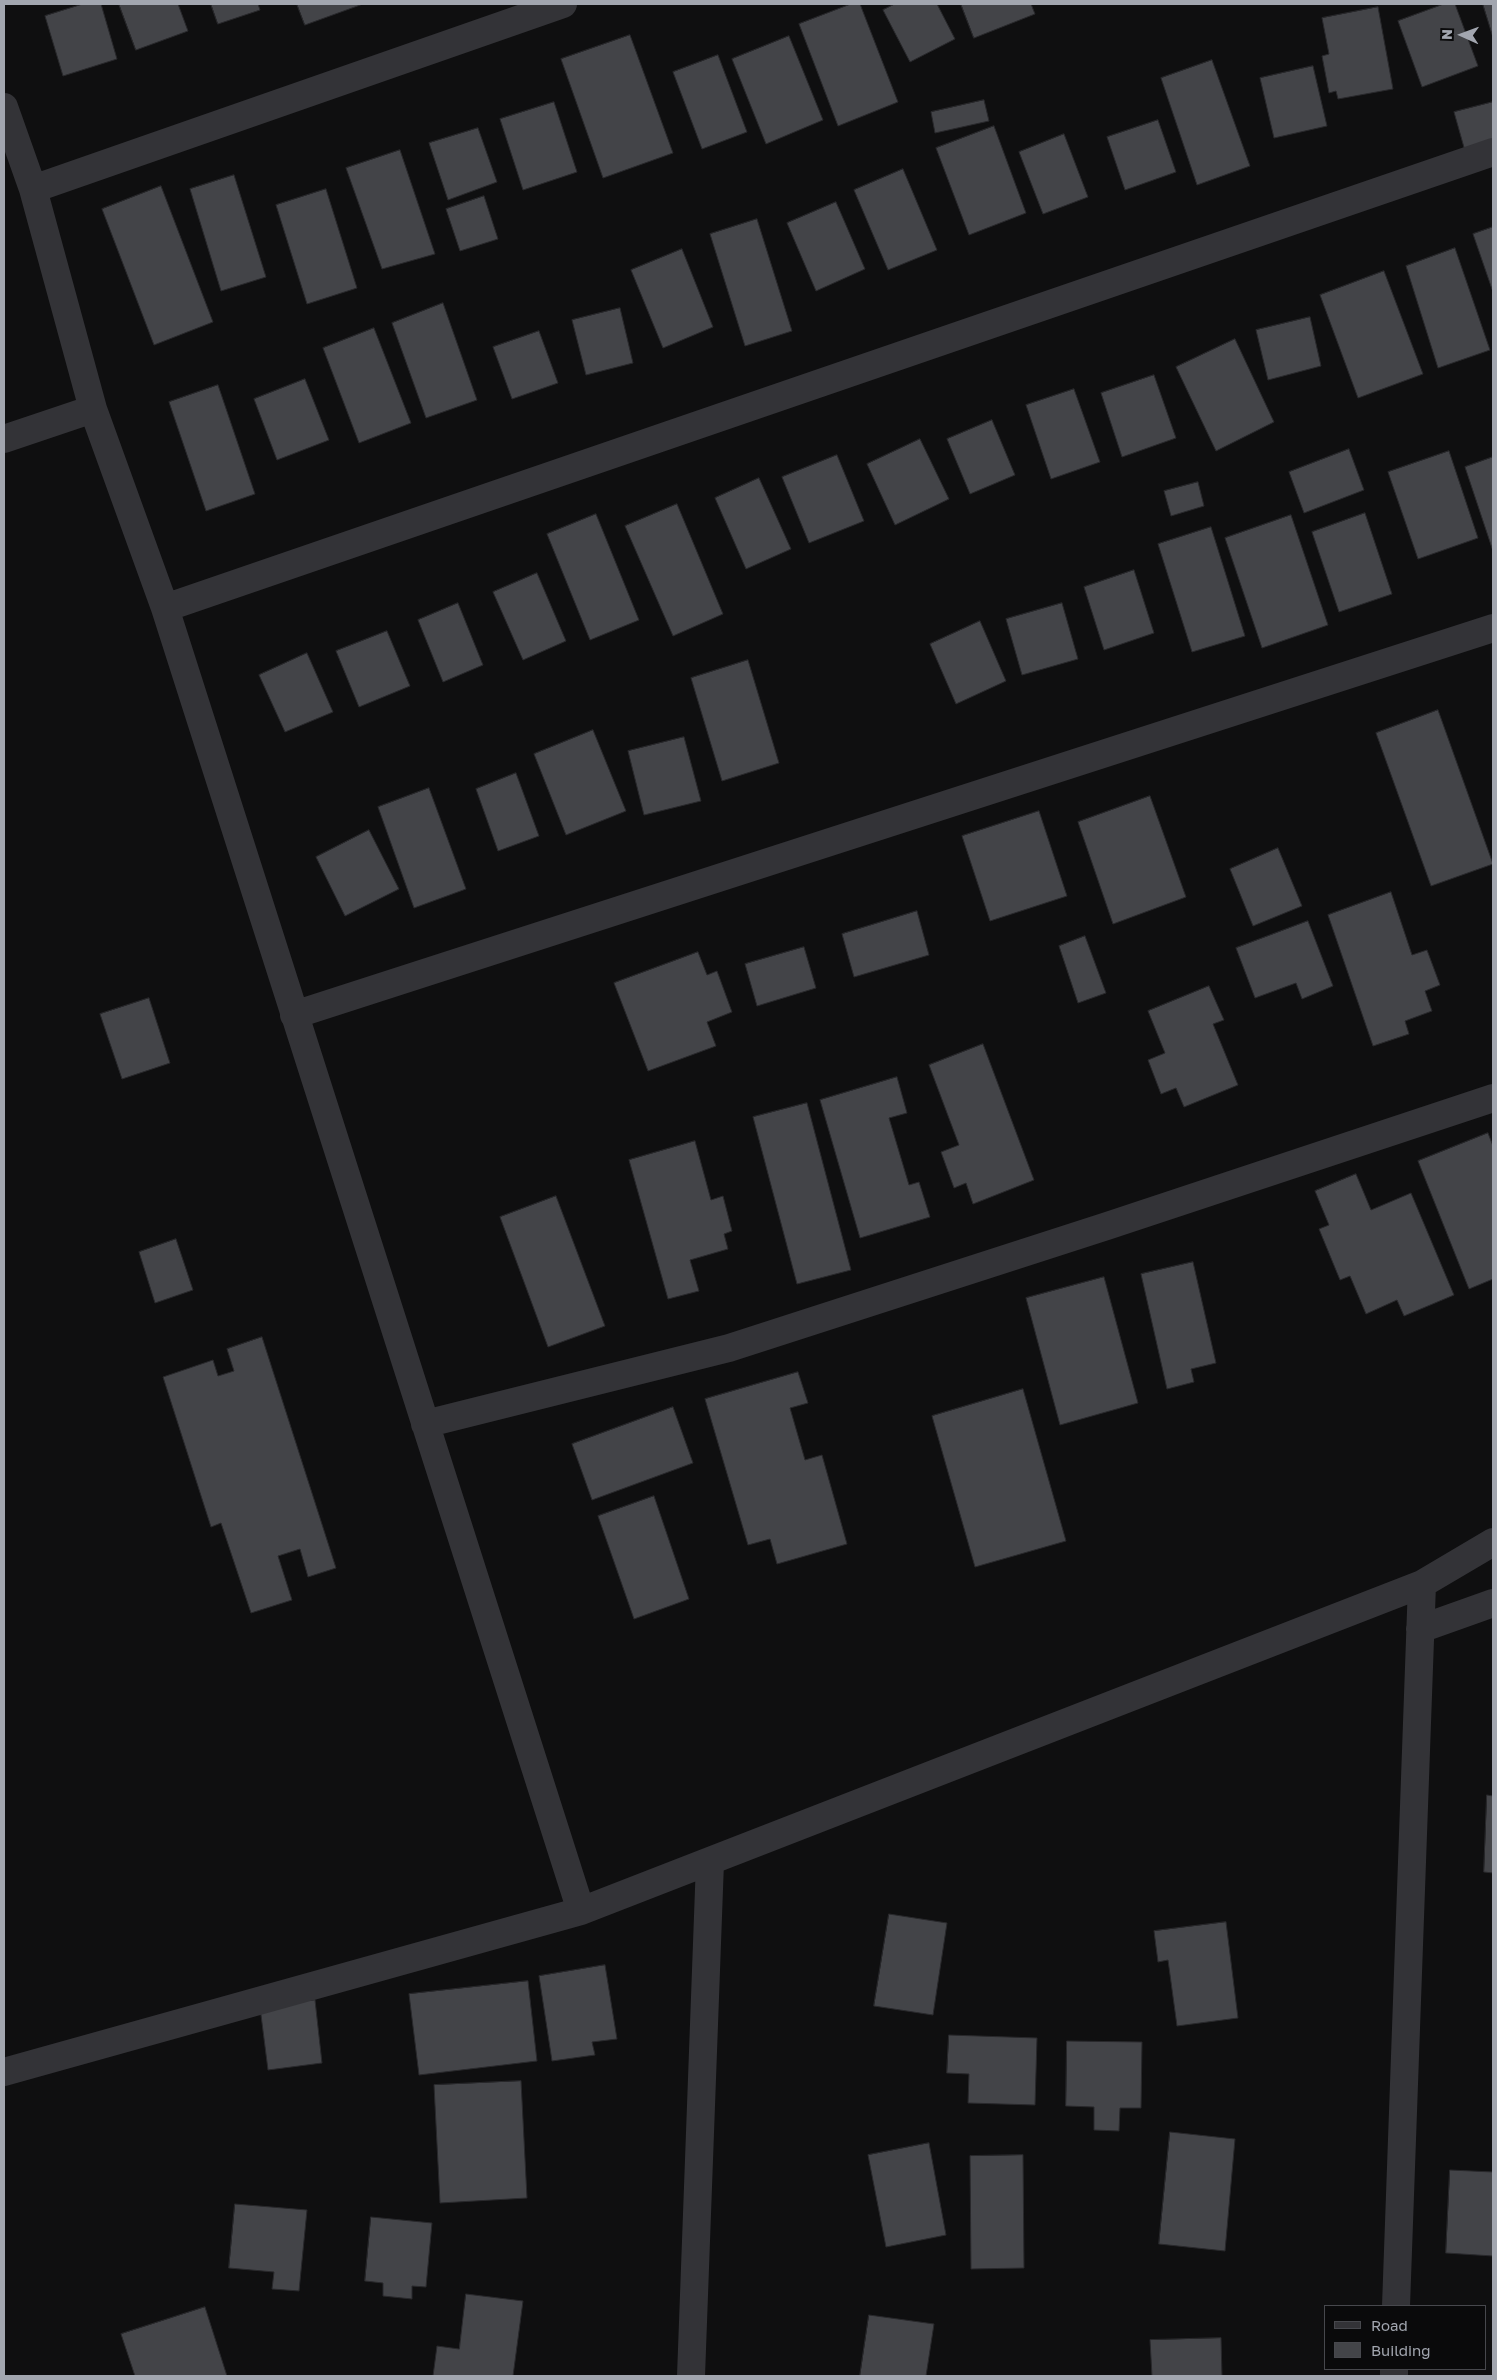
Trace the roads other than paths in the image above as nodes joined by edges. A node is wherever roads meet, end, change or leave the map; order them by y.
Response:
1 (563, 4) edge
2 (4, 106) edge
3 (1493, 152) edge
4 (33, 189) junction
5 (94, 409) junction
6 (4, 439) edge
7 (165, 608) junction
8 (1493, 628) edge
9 (294, 1014) junction
10 (1493, 1098) edge
11 (426, 1424) junction
12 (1493, 1542) edge
13 (1422, 1584) junction
14 (1493, 1603) edge
15 (1420, 1629) junction
16 (710, 1862) junction
17 (580, 1911) junction
18 (4, 2072) edge
19 (1396, 2305) edge
20 (691, 2376) edge

1 - 4 street
2 - 4 street
3 - 7 street
4 - 5 street
5 - 6 street
5 - 7 street
7 - 9 street
8 - 9 street
9 - 11 street
10 - 11 street
11 - 17 street
12 - 13 street
13 - 15 street
13 - 16 street
14 - 15 street
15 - 19 street
16 - 17 street
16 - 20 street
17 - 18 street

